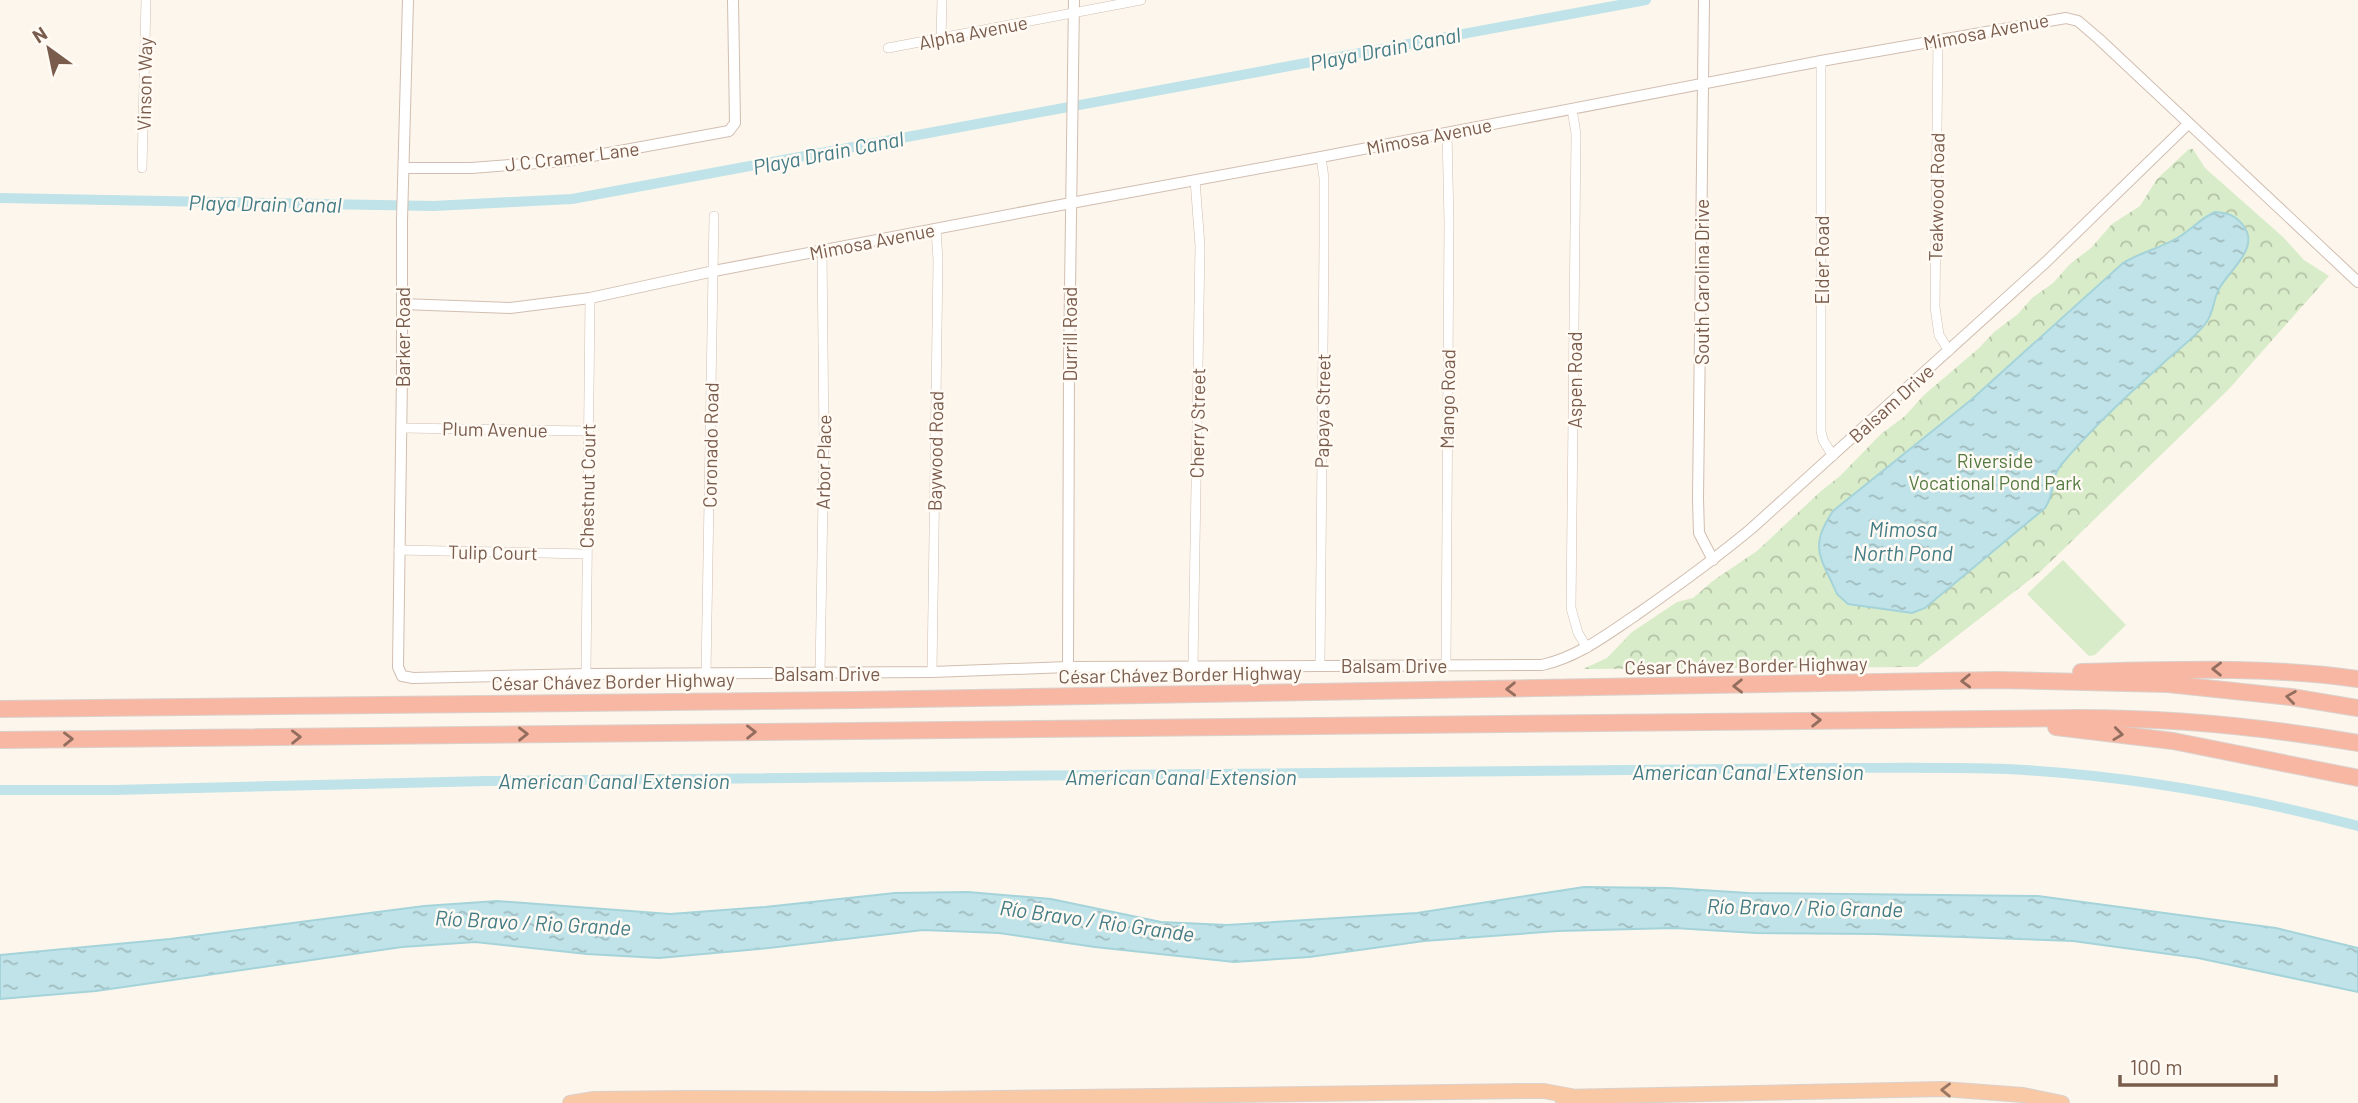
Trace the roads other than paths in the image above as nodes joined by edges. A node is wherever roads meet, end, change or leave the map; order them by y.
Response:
1 (146, 0) edge
2 (408, 0) edge
3 (733, 0) edge
4 (942, 0) edge
5 (1074, 0) edge
6 (1141, 0) edge
7 (1704, 1) edge
8 (1074, 13) junction
9 (942, 37) junction
10 (1938, 40) junction
11 (888, 48) dead end
12 (1821, 61) junction
13 (1701, 84) junction
14 (1573, 109) junction
15 (2188, 124) junction
16 (1447, 133) junction
17 (1321, 157) junction
18 (142, 168) dead end
19 (404, 168) junction
20 (1195, 180) junction
21 (1071, 203) junction
22 (714, 216) dead end
23 (936, 229) junction
24 (822, 251) junction
25 (714, 271) junction
26 (2356, 277) edge
27 (590, 298) junction
28 (402, 304) junction
29 (1949, 351) junction
30 (402, 428) junction
31 (588, 431) junction
32 (1833, 456) junction
33 (399, 550) junction
34 (586, 554) junction
35 (1713, 560) junction
36 (1587, 648) junction
37 (1320, 664) junction
38 (1446, 665) junction
39 (1193, 666) junction
40 (1068, 667) junction
41 (932, 672) junction
42 (706, 673) junction
43 (400, 674) joint
44 (586, 674) junction
45 (820, 674) junction
46 (2358, 679) edge
47 (1997, 680) junction
48 (2358, 708) edge
49 (0, 709) edge
50 (1977, 718) junction
51 (0, 740) edge
52 (2358, 743) edge
53 (2358, 778) edge
54 (1571, 1096) junction
55 (987, 1100) edge
56 (898, 1101) edge
57 (570, 1103) edge
58 (1350, 1103) edge
59 (2062, 1103) edge

1 - 18 street, Vinson Way
2 - 19 street, Barker Road
3 - 19 street, J C Cramer Lane
4 - 9 street
5 - 8 street, Durrill Road
6 - 8 street, Alpha Avenue
7 - 13 street, South Carolina Drive
8 - 9 street, Alpha Avenue
8 - 21 street, Durrill Road
9 - 11 street, Alpha Avenue
10 - 12 street, Mimosa Avenue
10 - 15 street, Mimosa Avenue
10 - 29 street, Teakwood Road
12 - 13 street, Mimosa Avenue
12 - 32 street, Elder Road
13 - 14 street, Mimosa Avenue
13 - 35 street, South Carolina Drive
14 - 16 street, Mimosa Avenue
14 - 36 street, Aspen Road
15 - 26 street, Mimosa Avenue
15 - 29 street, Balsam Drive
16 - 17 street, Mimosa Avenue
16 - 38 street, Mango Road
17 - 20 street, Mimosa Avenue
17 - 37 street, Papaya Street
19 - 28 street, Barker Road
20 - 21 street, Mimosa Avenue
20 - 39 street, Cherry Street
21 - 23 street, Mimosa Avenue
21 - 40 street, Durrill Road
22 - 25 street, Coronado Road
23 - 24 street, Mimosa Avenue
23 - 41 street, Baywood Road
24 - 25 street, Mimosa Avenue
24 - 45 street, Arbor Place
25 - 27 street, Mimosa Avenue
25 - 42 street, Coronado Road
27 - 28 street, Mimosa Avenue
27 - 31 street, Chestnut Court
28 - 30 street, Barker Road
29 - 32 street, Balsam Drive
30 - 31 street, Plum Avenue
30 - 33 street, Barker Road
31 - 34 street, Chestnut Court
32 - 35 street, Balsam Drive
33 - 34 street, Tulip Court
33 - 43 street, Barker Road
34 - 44 street, Chestnut Court
35 - 36 street, Balsam Drive
36 - 38 street, Balsam Drive
37 - 38 street, Balsam Drive
37 - 39 street, Balsam Drive
39 - 40 street, Balsam Drive
40 - 41 street, Balsam Drive
41 - 45 street, Balsam Drive
42 - 44 street, Balsam Drive
42 - 45 street, Balsam Drive
43 - 44 street, Balsam Drive
46 -> 47 highway
48 -> 47 highway, César Chávez Border Highway
47 -> 49 highway, César Chávez Border Highway
51 -> 50 highway
50 - 52 highway
50 -> 53 highway
54 - 55 highway
54 - 58 highway
59 -> 54 highway
55 - 56 highway
56 - 57 highway

